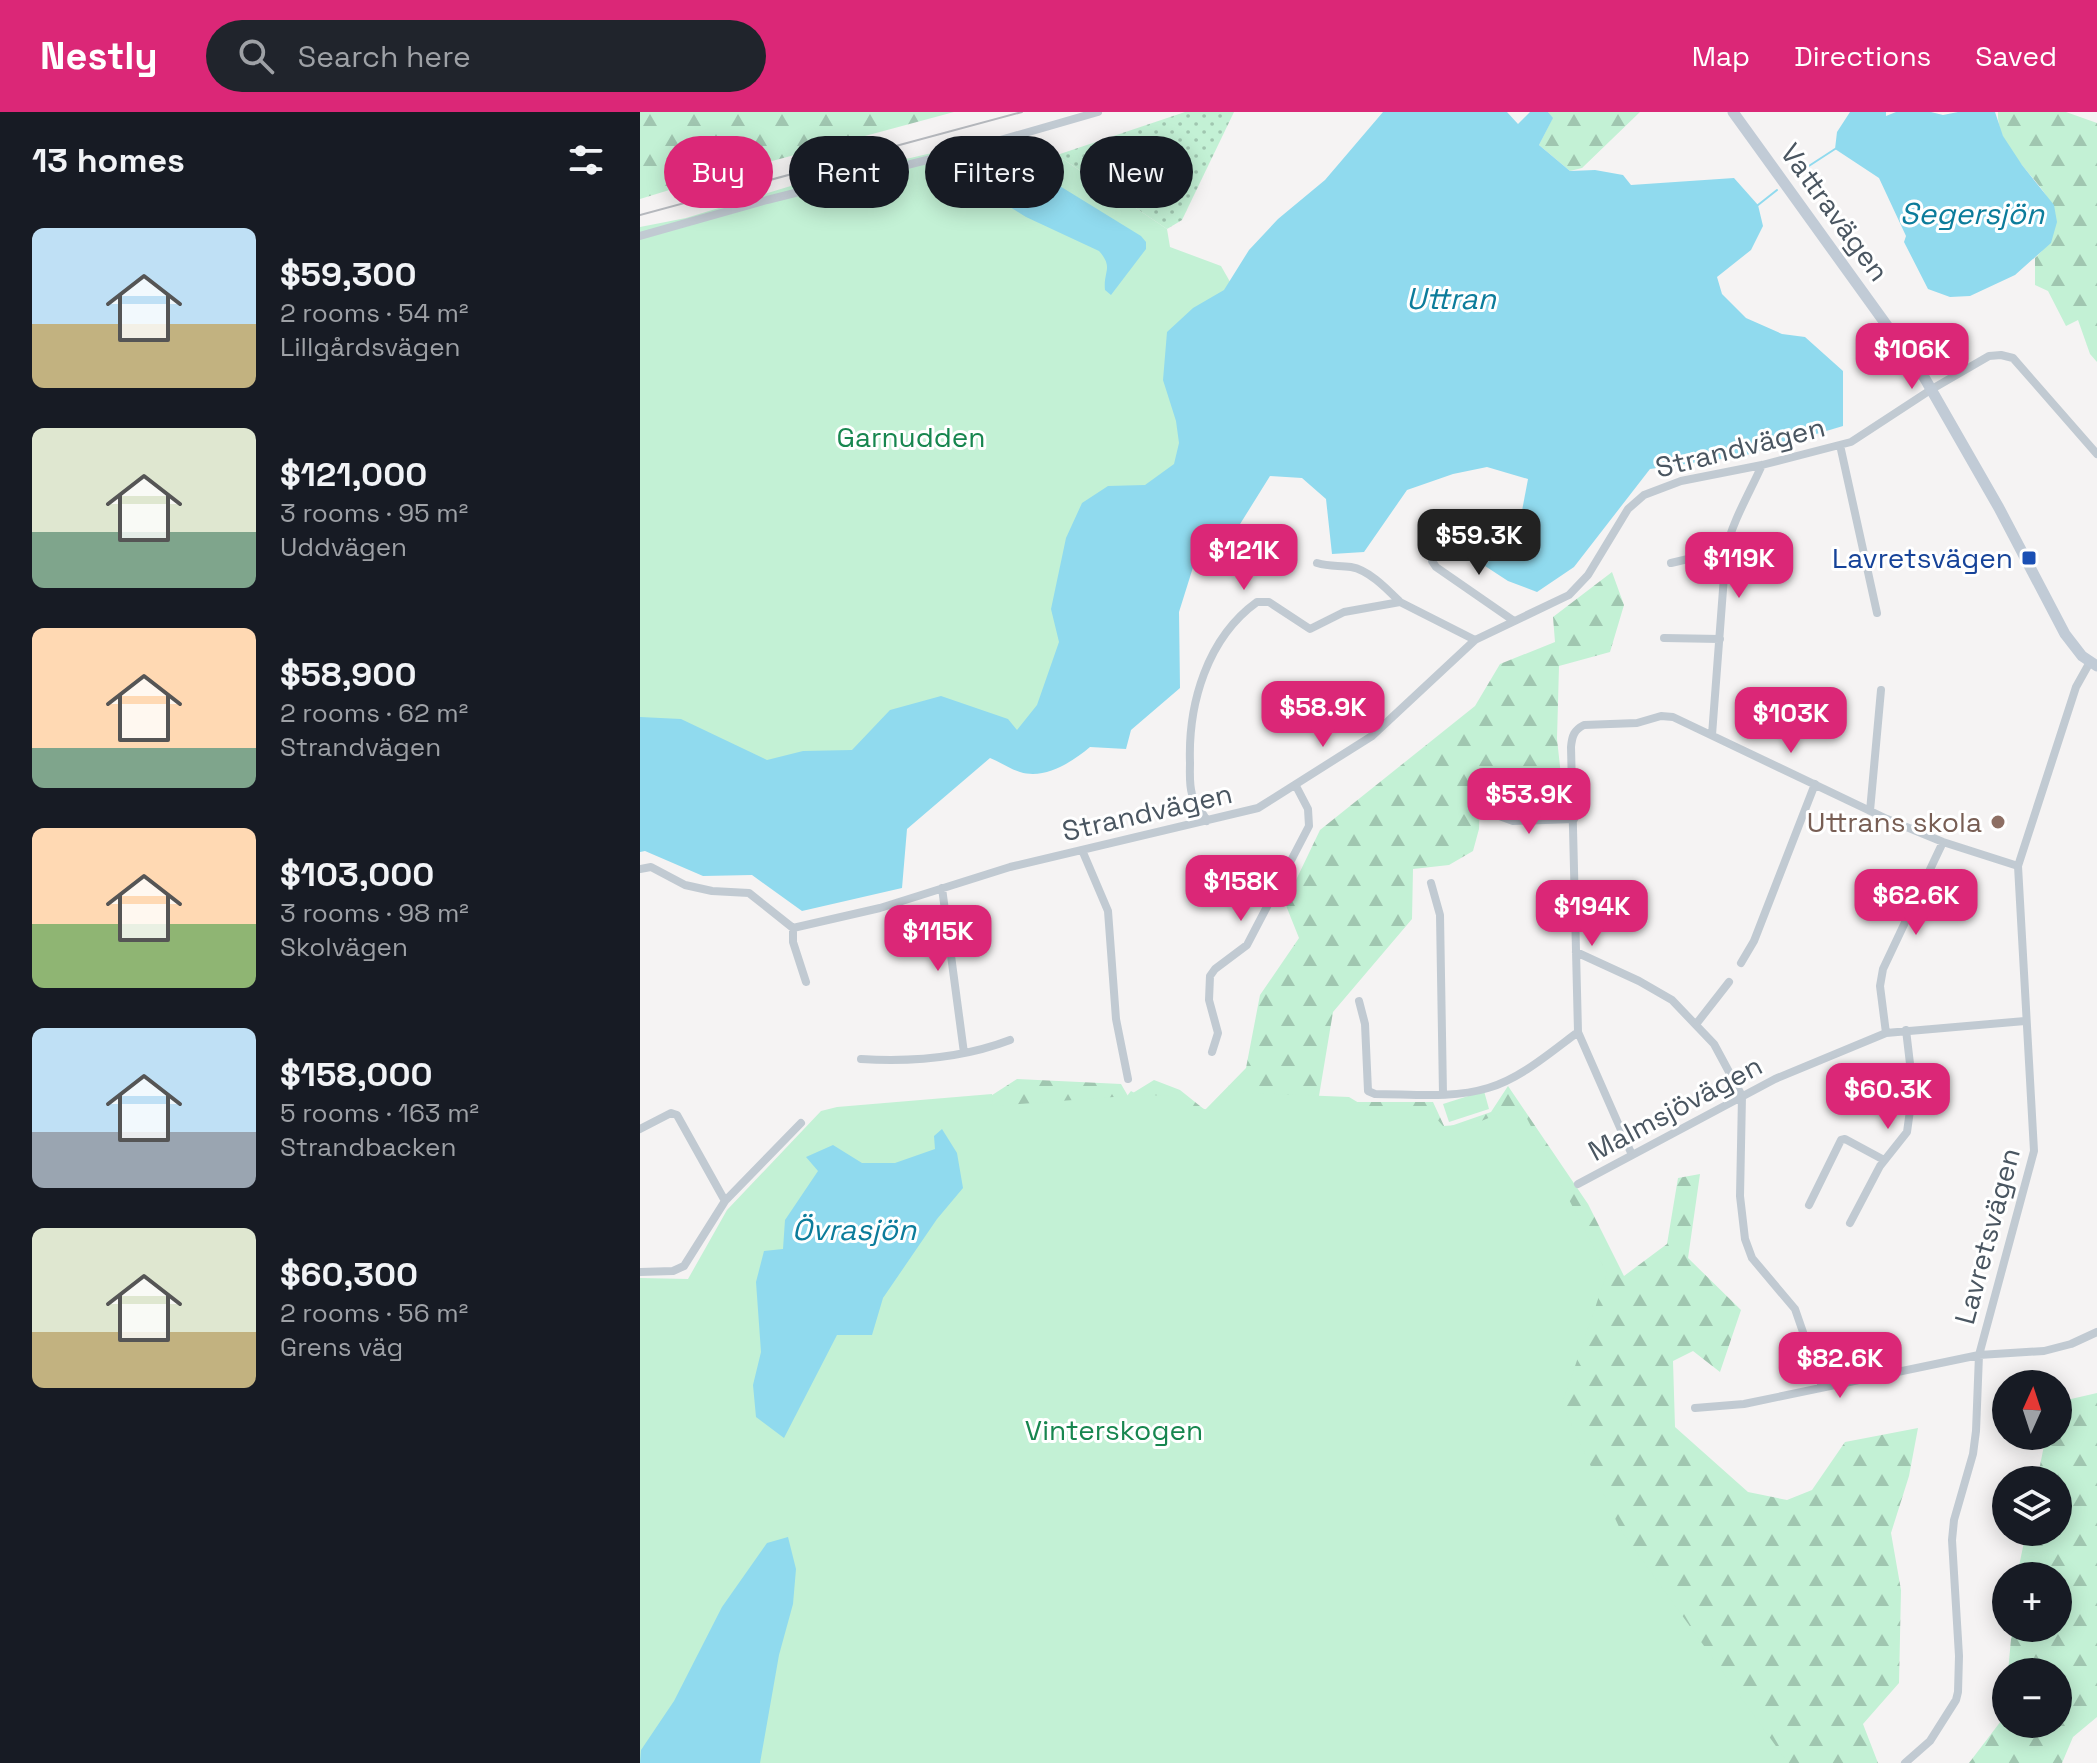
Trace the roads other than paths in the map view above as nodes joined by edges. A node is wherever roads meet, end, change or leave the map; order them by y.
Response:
1 (1098, 112) edge
2 (1733, 112) edge
3 (640, 236) edge
4 (1932, 389) junction
5 (1840, 445) junction
6 (2097, 454) edge
7 (1762, 465) junction
8 (1447, 533) dead end
9 (1726, 550) junction
10 (1317, 563) dead end
11 (1671, 563) dead end
12 (1400, 602) junction
13 (1877, 613) dead end
14 (1514, 621) junction
15 (1664, 638) dead end
16 (1720, 639) junction
17 (1475, 640) junction
18 (2093, 664) edge
19 (1881, 690) dead end
20 (1712, 735) junction
21 (1815, 784) junction
22 (1296, 786) junction
23 (1870, 811) junction
24 (1491, 813) dead end
25 (1574, 819) junction
26 (1207, 821) junction
27 (1943, 842) junction
28 (1082, 850) junction
29 (2018, 866) junction
30 (640, 869) edge
31 (1431, 883) dead end
32 (942, 888) junction
33 (793, 928) junction
34 (1576, 952) junction
35 (1741, 963) dead end
36 (806, 982) dead end
37 (1729, 982) dead end
38 (1359, 1001) dead end
39 (2025, 1021) junction
40 (1697, 1023) junction
41 (1906, 1030) junction
42 (1578, 1032) junction
43 (1886, 1033) junction
44 (1010, 1040) dead end
45 (1212, 1052) dead end
46 (964, 1053) junction
47 (861, 1059) dead end
48 (1128, 1079) dead end
49 (1443, 1094) junction
50 (1742, 1096) junction
51 (801, 1123) dead end
52 (640, 1129) edge
53 (1632, 1155) junction
54 (1884, 1160) junction
55 (1578, 1184) dead end
56 (725, 1201) junction
57 (1809, 1205) dead end
58 (1850, 1223) dead end
59 (640, 1272) edge
60 (2097, 1332) edge
61 (1979, 1355) junction
62 (1822, 1387) junction
63 (1695, 1408) dead end
64 (1905, 1763) edge

1 - 3 street
2 - 4 street, Vattravägen
4 - 5 street, Strandvägen
4 - 6 street, Strandvägen
4 - 18 street, Vattravägen
5 - 7 street, Strandvägen
5 - 13 street
7 - 9 street
7 - 14 street, Strandvägen
8 - 14 street
9 - 11 street
9 - 16 street
10 - 12 street
12 - 17 street
12 - 26 street
14 - 17 street, Strandvägen
15 - 16 street
16 - 20 street
17 - 22 street, Strandvägen
18 - 29 street, Lavretsvägen
19 - 23 street
20 - 21 street
20 - 25 street
21 - 23 street
21 - 35 street
22 - 26 street, Strandvägen
22 - 45 street
23 - 27 street
24 - 25 street
25 - 34 street
26 - 28 street, Strandvägen
27 - 29 street
27 - 43 street
28 - 32 street, Strandvägen
28 - 48 street
29 - 39 street, Lavretsvägen
30 - 33 street
31 - 49 street
32 - 33 street, Strandvägen
32 - 46 street
33 - 36 street
34 - 40 street
34 - 42 street
37 - 40 street
38 - 49 street
39 - 41 street, Malmsjövägen
39 - 61 street, Lavretsvägen
40 - 50 street
41 - 43 street, Malmsjövägen
41 - 54 street
42 - 49 street
42 - 53 street
43 - 50 street, Malmsjövägen
44 - 46 street
46 - 47 street
50 - 53 street, Malmsjövägen
50 - 62 street
51 - 56 street
52 - 56 street
53 - 55 street, Malmsjövägen
54 - 57 street
54 - 58 street
56 - 59 street
60 - 61 street
61 - 62 street
61 - 64 street, Lavretsvägen
62 - 63 street

